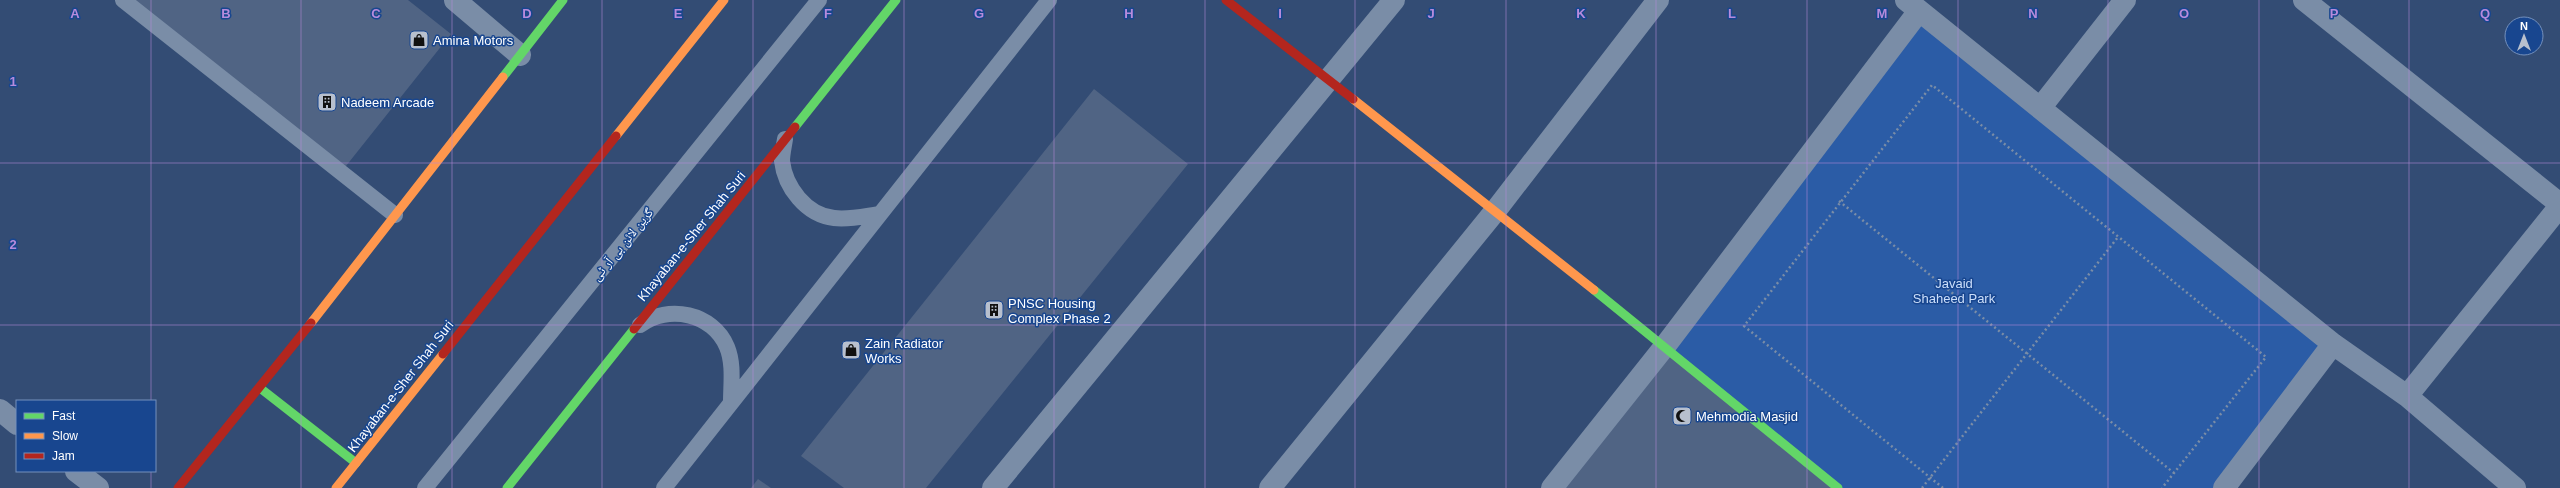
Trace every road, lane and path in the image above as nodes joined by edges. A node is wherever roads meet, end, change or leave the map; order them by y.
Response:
1 (123, 0) edge
2 (454, 0) edge
3 (563, 0) edge
4 (724, 0) edge
5 (819, 0) edge
6 (896, 0) edge
7 (1049, 0) edge
8 (1226, 0) edge
9 (1394, 0) edge
10 (1658, 0) edge
11 (2126, 0) edge
12 (2304, 0) edge
13 (1913, 5) edge
14 (520, 55) junction
15 (1329, 79) junction
16 (2041, 108) junction
17 (785, 140) junction
18 (1839, 201) junction
19 (2560, 205) edge
20 (1496, 210) junction
21 (880, 214) junction
22 (395, 215) junction
23 (2118, 237) junction
24 (633, 330) junction
25 (2334, 344) junction
26 (1665, 346) junction
27 (2027, 352) junction
28 (260, 388) junction
29 (2407, 396) junction
30 (731, 402) junction
31 (0, 410) edge
32 (16, 423) edge
33 (356, 463) junction
34 (77, 472) edge
35 (2174, 473) junction
36 (1930, 478) junction
37 (2508, 486) edge
38 (98, 488) edge
39 (178, 488) edge
40 (336, 488) edge
41 (425, 488) edge
42 (507, 488) edge
43 (664, 488) edge
44 (993, 488) edge
45 (1270, 488) edge
46 (1552, 488) edge
47 (1838, 488) edge
48 (1922, 488) edge
49 (1943, 488) edge
50 (2162, 488) edge
51 (2224, 488) edge

1 - 22 lane
2 - 14 street
3 - 14 street
4 - 33 street, Khayaban-e-Sher Shah Suri
5 - 41 lane, گرین لائن بی آر ٹی
6 - 17 street, Khayaban-e-Sher Shah Suri
7 - 21 lane
8 - 15 street
9 - 15 street
10 - 20 street
11 - 16 street
12 - 19 street
13 - 16 street
13 - 26 street
14 - 22 street
15 - 20 street
15 - 44 street
16 - 25 street
17 - 21 lane
17 - 24 street, Khayaban-e-Sher Shah Suri
18 - 23 path
18 - 27 path
18 - 36 path
19 - 29 street
20 - 26 street
20 - 45 street
21 - 30 lane
22 - 28 street
23 - 27 path
23 - 35 path
24 - 30 lane
24 - 42 street, Khayaban-e-Sher Shah Suri
25 - 29 street
25 - 51 street
26 - 46 street
26 - 47 street
27 - 35 path
27 - 36 path
28 - 33 street
28 - 39 street
29 - 37 street
30 - 43 lane
31 - 32 street
33 - 40 street, Khayaban-e-Sher Shah Suri
34 - 38 street
35 - 50 path
36 - 48 path
36 - 49 path

